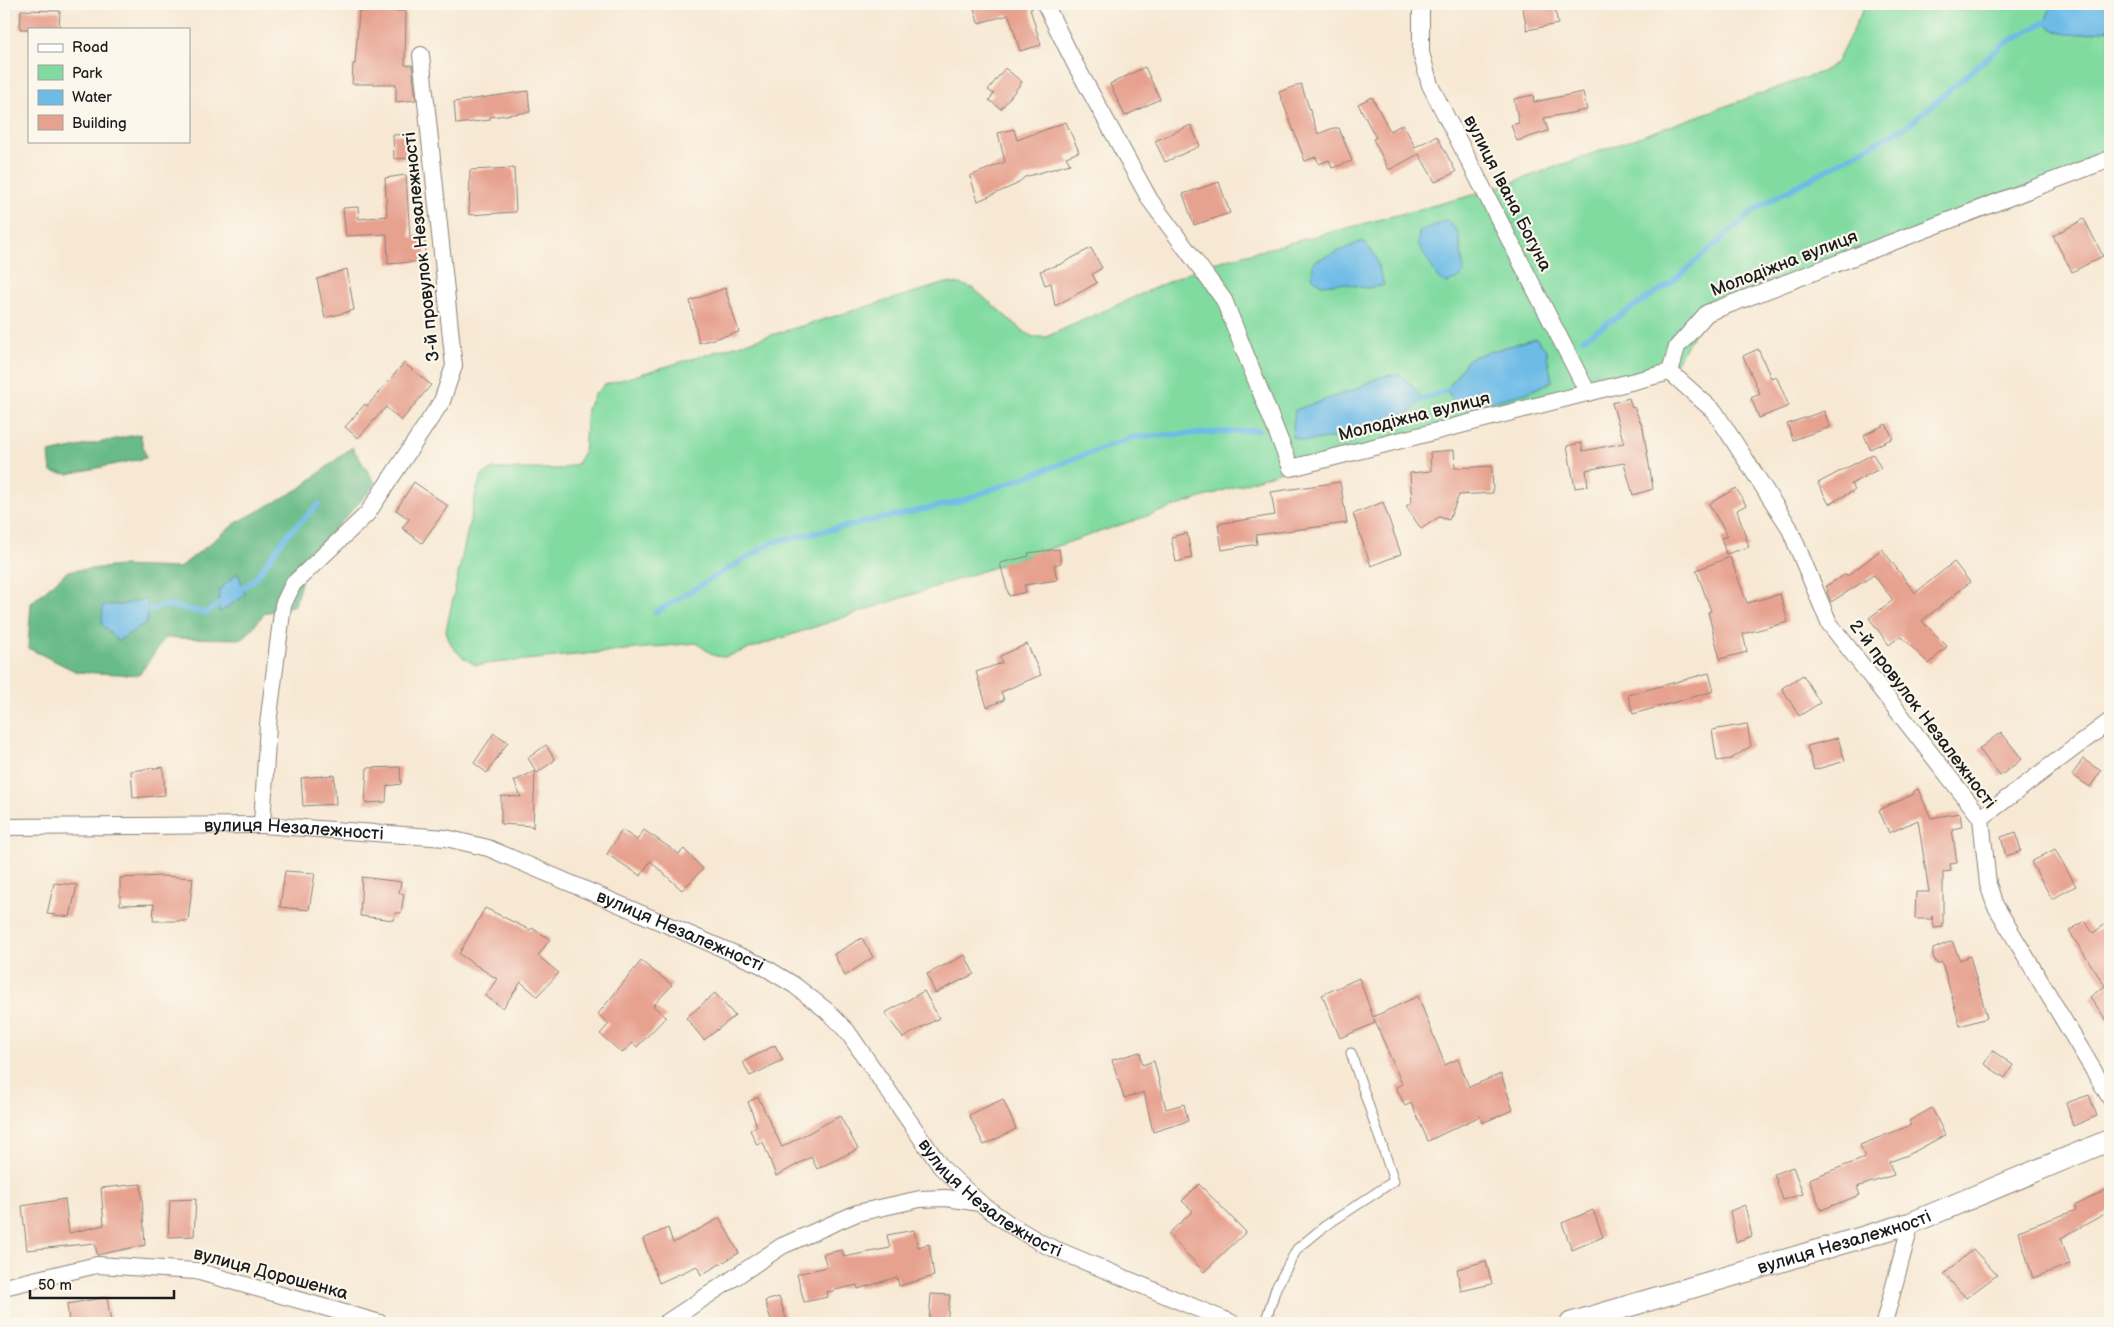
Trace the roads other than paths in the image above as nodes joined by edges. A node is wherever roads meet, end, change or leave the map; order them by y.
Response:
1 (1045, 4) edge
2 (1422, 4) edge
3 (421, 55) dead end
4 (2110, 159) edge
5 (1670, 372) junction
6 (1588, 393) junction
7 (2110, 721) edge
8 (1981, 818) junction
9 (262, 826) junction
10 (4, 827) edge
11 (1351, 1053) dead end
12 (2110, 1098) edge
13 (2110, 1140) edge
14 (980, 1202) junction
15 (1911, 1223) junction
16 (4, 1286) edge
17 (380, 1323) edge
18 (666, 1323) edge
19 (1232, 1323) edge
20 (1265, 1323) edge
21 (1571, 1323) edge
22 (1884, 1323) edge

1 - 6 street, Молодіжна вулиця
2 - 6 street, вулиця Івана Богуна
3 - 9 street, 3-й провулок Незалежності
4 - 5 street, Молодіжна вулиця
5 - 6 street, Молодіжна вулиця
5 - 8 street, 2-й провулок Незалежності
7 - 8 street
8 - 12 street, 2-й провулок Незалежності
9 - 10 street, вулиця Незалежності
9 - 14 street, вулиця Незалежності
11 - 20 lane
13 - 15 street, вулиця Незалежності
14 - 18 street
14 - 19 street, вулиця Незалежності
15 - 21 street, вулиця Незалежності
15 - 22 street
16 - 17 street, вулиця Дорошенка

